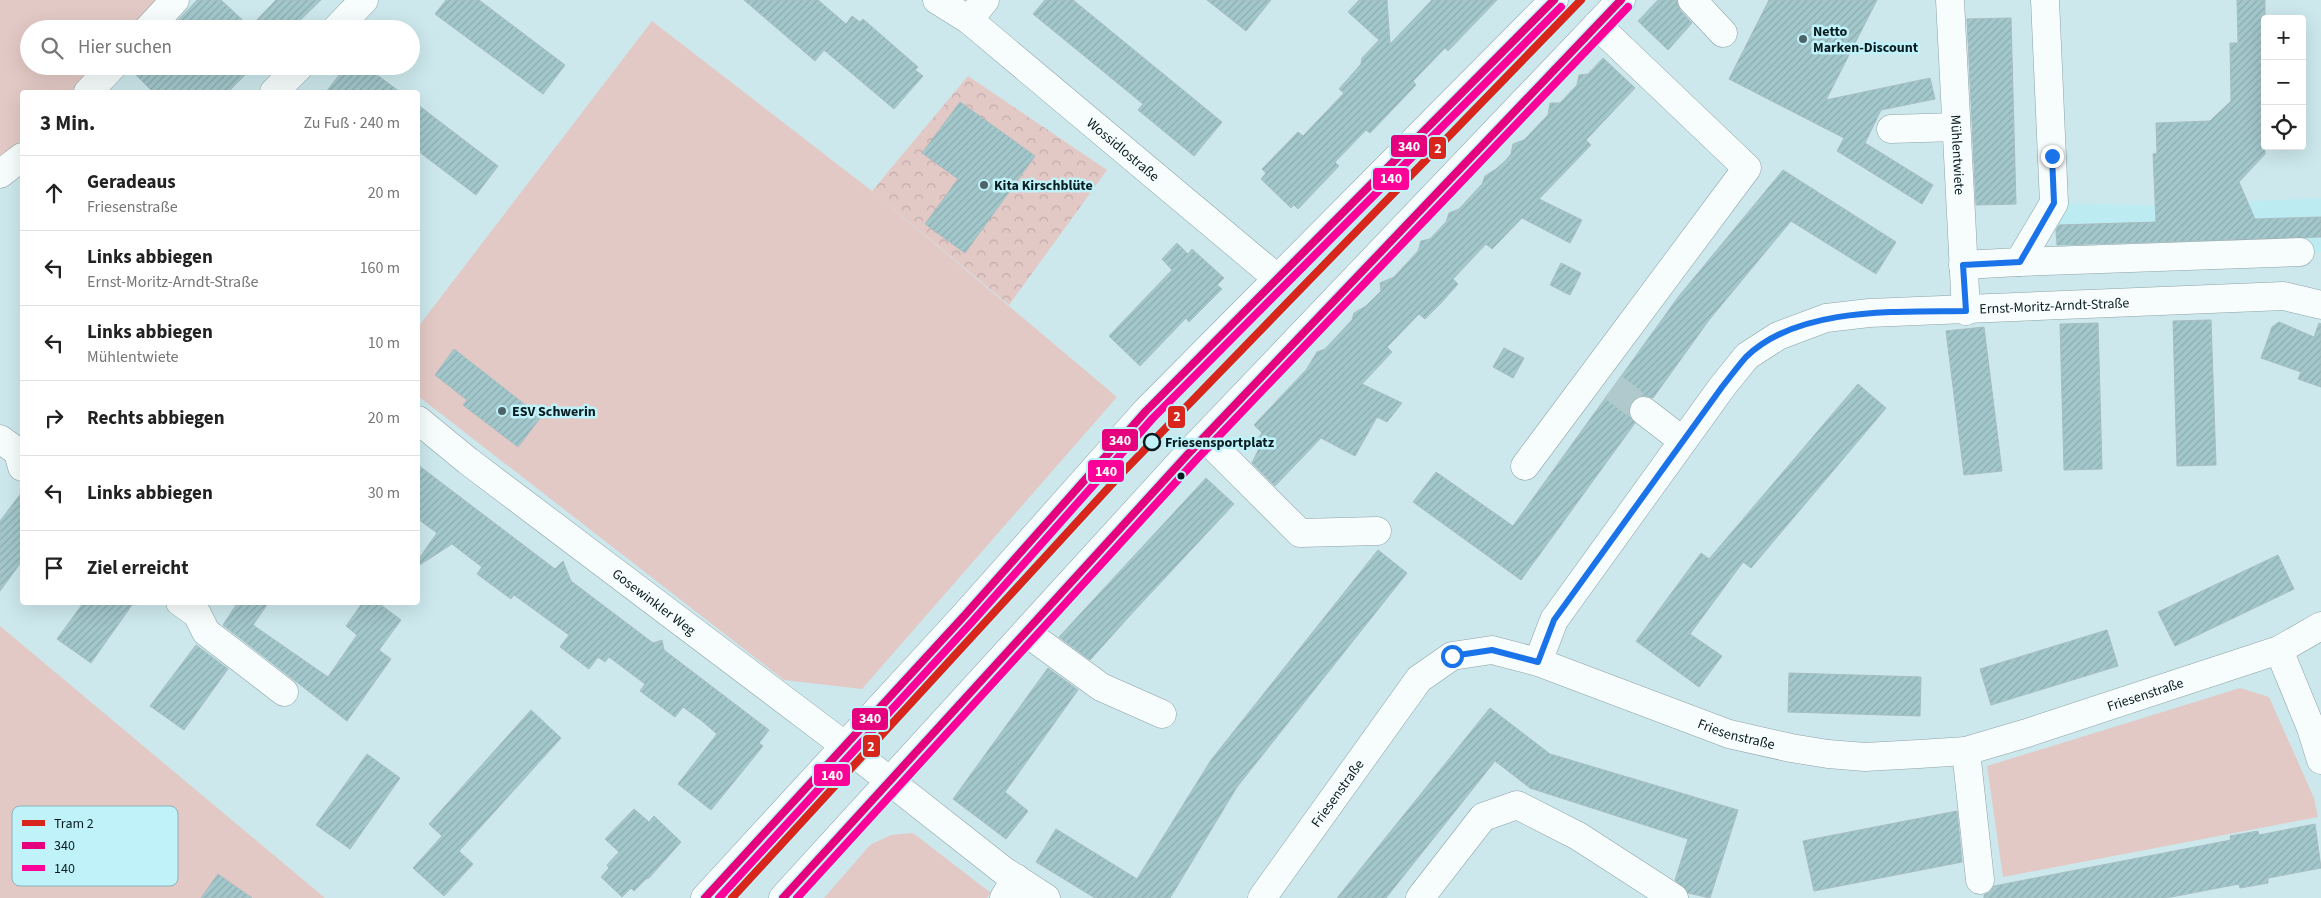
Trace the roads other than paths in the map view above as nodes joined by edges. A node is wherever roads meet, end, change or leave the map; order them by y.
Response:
1 (175, 0) edge
2 (364, 0) edge
3 (937, 0) edge
4 (1554, 0) edge
5 (1621, 0) edge
6 (1692, 0) edge
7 (1950, 0) edge
8 (2045, 0) edge
9 (977, 10) edge
10 (156, 20) edge
11 (345, 20) edge
12 (1597, 25) junction
13 (1723, 33) dead end
14 (104, 75) edge
15 (291, 75) edge
16 (90, 90) edge
17 (276, 90) edge
18 (1956, 127) junction
19 (1891, 129) dead end
20 (20, 159) edge
21 (0, 174) edge
22 (2300, 252) dead end
23 (2020, 262) junction
24 (1963, 265) junction
25 (1278, 279) junction
26 (2321, 305) edge
27 (1966, 311) junction
28 (1644, 410) tunnel mouth
29 (420, 422) edge
30 (1205, 438) junction
31 (0, 439) edge
32 (1683, 441) junction
33 (20, 460) edge
34 (1525, 466) dead end
35 (1376, 531) dead end
36 (184, 605) edge
37 (2321, 626) edge
38 (1027, 633) junction
39 (2279, 650) junction
40 (1538, 662) junction
41 (284, 692) dead end
42 (1162, 714) dead end
43 (2316, 727) edge
44 (844, 745) junction
45 (1966, 751) junction
46 (2321, 760) edge
47 (890, 781) junction
48 (1980, 880) dead end
49 (1010, 888) edge
50 (705, 898) edge
51 (783, 898) edge
52 (1046, 898) edge
53 (1262, 898) edge
54 (1420, 898) edge
55 (1674, 898) edge

1 - 10 street
2 - 11 street
3 - 9 street, Wossidlostraße
4 - 25 street
5 - 12 street
6 - 13 street
7 - 18 street, Mühlentwiete
8 - 23 street
9 - 25 street, Wossidlostraße
12 - 30 street
12 - 34 street
14 - 16 street
15 - 17 street
18 - 19 street
18 - 24 street, Mühlentwiete
20 - 21 street
22 - 23 street
23 - 24 street
24 - 27 street, Mühlentwiete
25 - 44 street
26 - 27 street, Ernst-Moritz-Arndt-Straße
27 - 32 street, Ernst-Moritz-Arndt-Straße
28 - 32 street
29 - 44 street, Gosewinkler Weg
30 - 35 street
30 - 38 street
31 - 33 street
32 - 40 street, Ernst-Moritz-Arndt-Straße
36 - 41 street
37 - 39 street, Friesenstraße
38 - 42 street
38 - 47 street
39 - 43 street
39 - 45 street, Friesenstraße
40 - 45 street, Friesenstraße
40 - 53 street, Friesenstraße
43 - 46 street
44 - 47 street, Gosewinkler Weg
44 - 50 street
45 - 48 street
47 - 49 street
47 - 51 street
49 - 52 street
54 - 55 street

